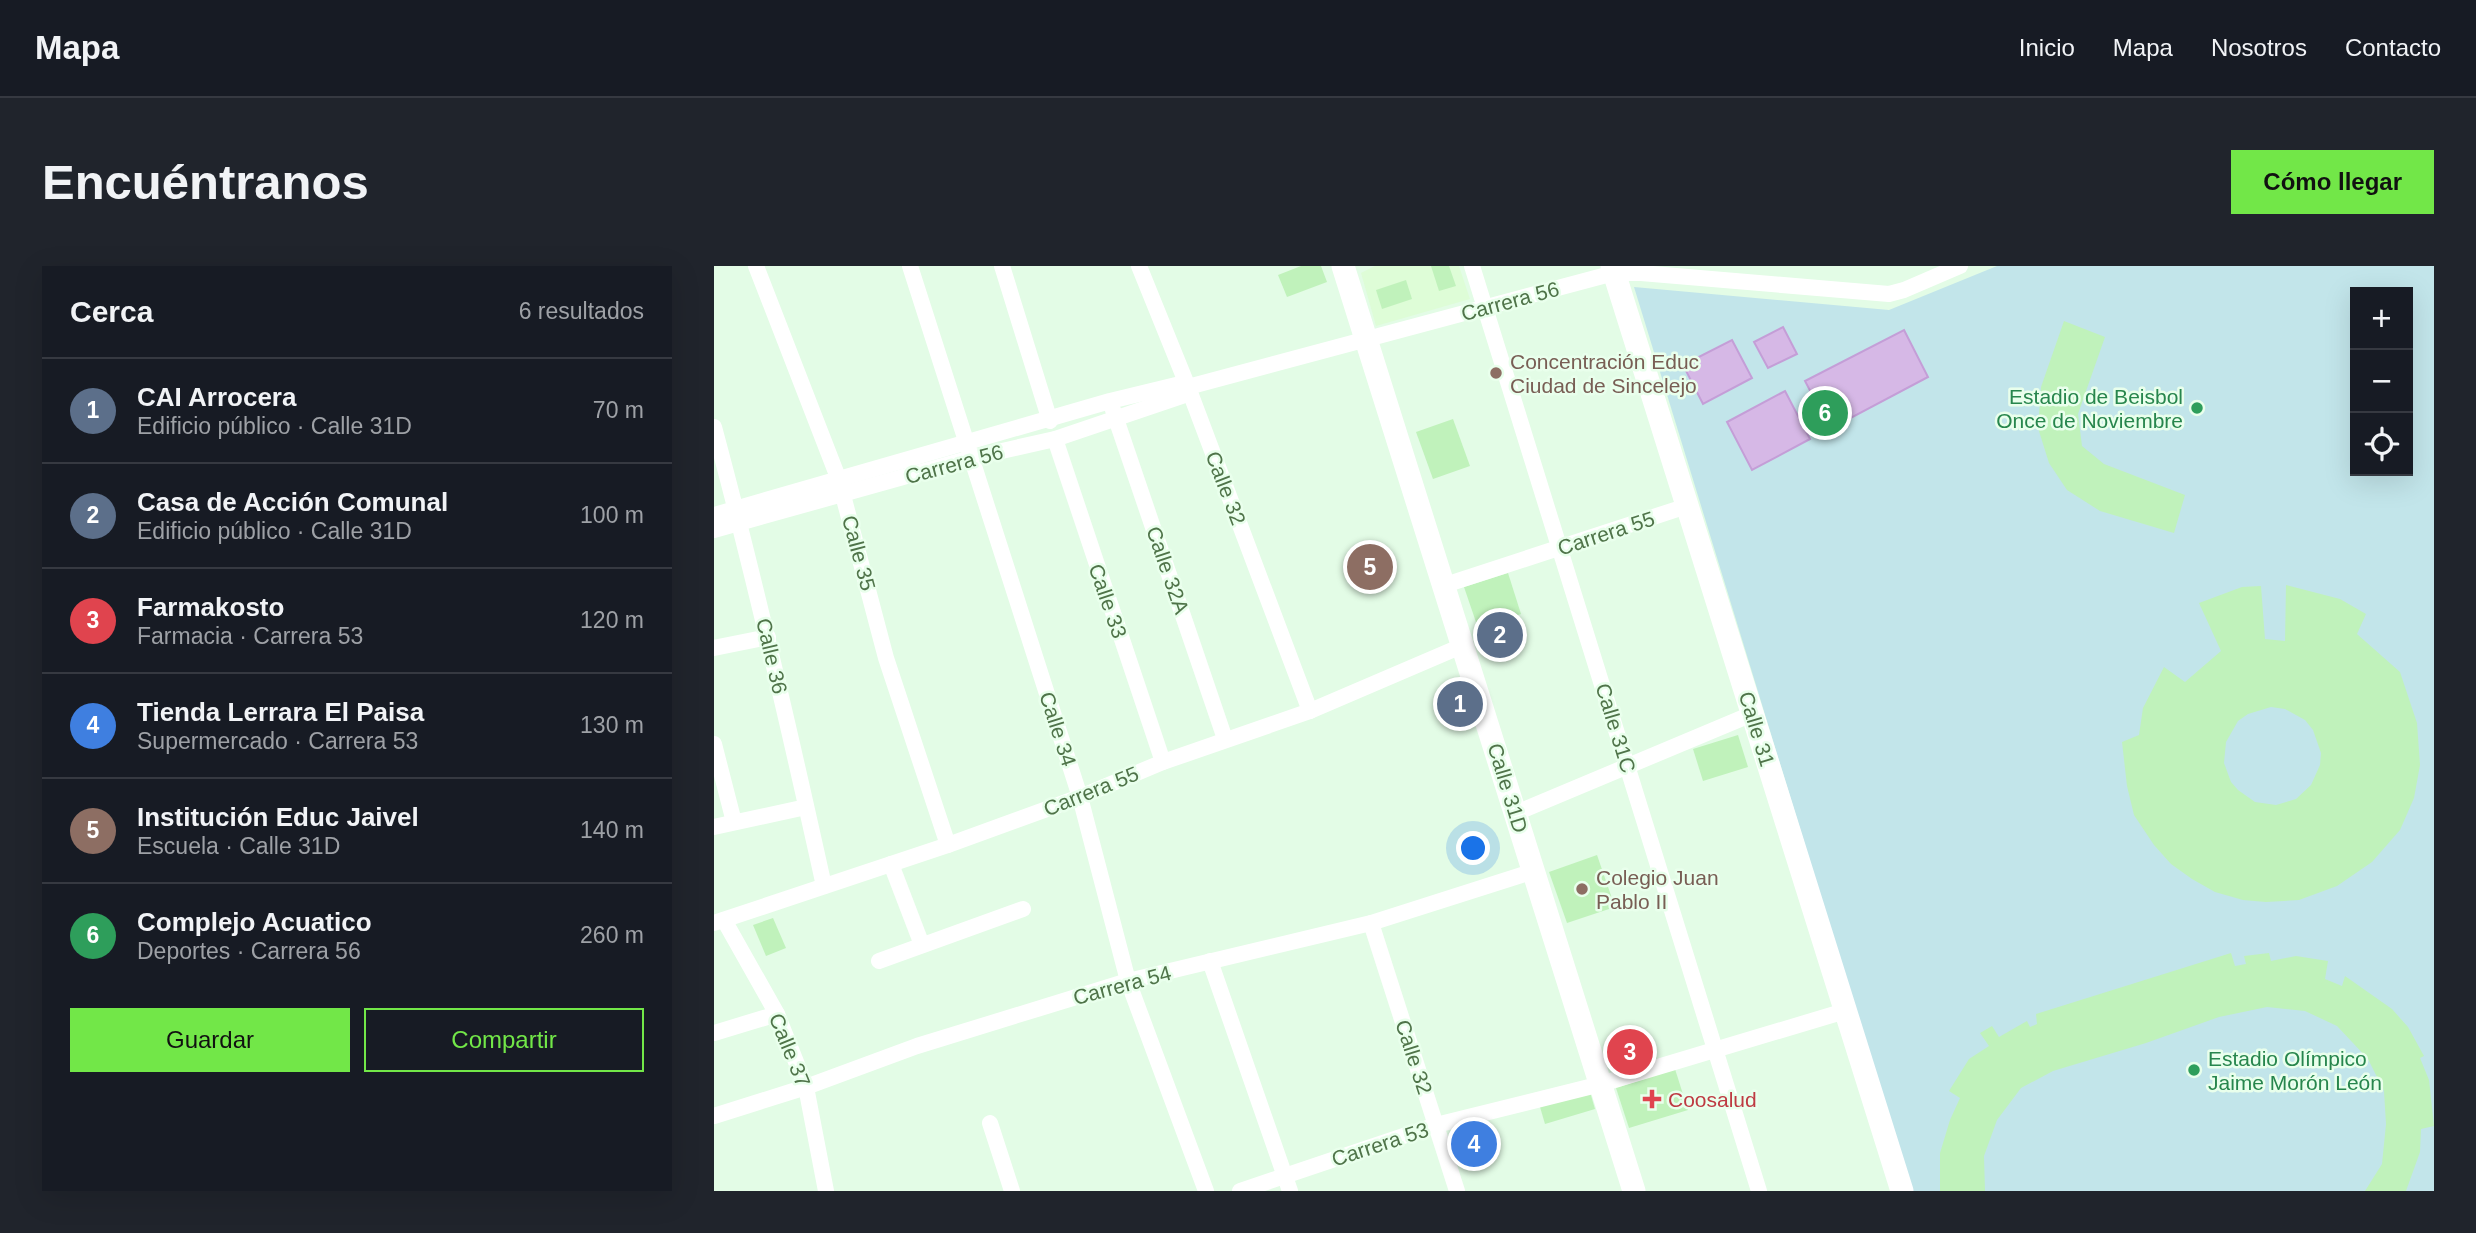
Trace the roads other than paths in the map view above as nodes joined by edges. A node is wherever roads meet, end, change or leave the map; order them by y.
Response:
1 (755, 266) edge
2 (910, 266) edge
3 (1002, 266) edge
4 (1139, 266) edge
5 (1343, 266) edge
6 (1472, 266) edge
7 (1960, 266) edge
8 (1613, 270) edge
9 (1485, 308) junction
10 (1366, 340) junction
11 (1188, 387) junction
12 (1113, 408) junction
13 (1050, 420) junction
14 (714, 427) edge
15 (1055, 439) junction
16 (969, 450) junction
17 (841, 487) junction
18 (1687, 506) junction
19 (714, 515) edge
20 (739, 517) junction
21 (714, 530) edge
22 (1560, 548) junction
23 (1445, 585) junction
24 (768, 636) junction
25 (1464, 645) junction
26 (714, 648) edge
27 (1310, 711) junction
28 (1752, 715) junction
29 (1226, 739) junction
30 (714, 744) edge
31 (1163, 762) junction
32 (1627, 766) junction
33 (1080, 797) junction
34 (807, 807) junction
35 (1516, 813) junction
36 (734, 822) junction
37 (714, 827) edge
38 (948, 845) junction
39 (891, 864) junction
40 (1534, 871) junction
41 (824, 886) junction
42 (1023, 909) dead end
43 (719, 922) edge
44 (1371, 923) junction
45 (922, 945) junction
46 (879, 961) dead end
47 (1210, 961) junction
48 (1128, 981) junction
49 (1845, 1010) junction
50 (777, 1014) junction
51 (714, 1033) edge
52 (1715, 1050) junction
53 (1601, 1084) junction
54 (806, 1087) junction
55 (714, 1116) edge
56 (990, 1123) dead end
57 (1436, 1125) junction
58 (1284, 1175) junction
59 (826, 1191) edge
60 (1013, 1191) edge
61 (1206, 1191) edge
62 (1240, 1191) edge
63 (1290, 1191) edge
64 (1457, 1191) edge
65 (1634, 1191) edge
66 (1759, 1191) edge
67 (1902, 1191) edge

1 - 17 street, Calle 35
2 - 16 street, Calle 34
3 - 13 street
4 - 11 street, Calle 32
5 - 10 street, Calle 31D
6 - 9 street, Calle 31C
7 - 8 street, Carrera 56
8 - 9 street, Carrera 56
8 - 18 street, Calle 31
9 - 10 street, Carrera 56
9 - 22 street, Calle 31C
10 - 11 street, Carrera 56
10 - 23 street, Calle 31D
11 - 12 street, Carrera 56
11 - 27 street, Calle 32
12 - 13 street, Carrera 56
12 - 15 street, Carrera 56
12 - 29 street, Calle 32A
13 - 16 street, Carrera 56
14 - 20 street, Calle 36
15 - 16 street, Carrera 56
15 - 31 street, Calle 33
16 - 17 street, Carrera 56
16 - 33 street, Calle 34
17 - 20 street, Carrera 56
17 - 38 street, Calle 35
18 - 22 street, Carrera 55
18 - 28 street, Calle 31
19 - 20 street, Carrera 56
20 - 21 street, Carrera 56
20 - 24 street, Calle 36
22 - 23 street, Carrera 55
22 - 32 street, Calle 31C
23 - 25 street, Calle 31D
24 - 26 street
24 - 34 street, Calle 36
25 - 27 street, Carrera 55
25 - 35 street, Calle 31D
27 - 29 street, Carrera 55
28 - 32 street
28 - 49 street, Calle 31
29 - 31 street, Carrera 55
30 - 36 street
31 - 33 street, Carrera 55
32 - 35 street
32 - 52 street, Calle 31C
33 - 38 street, Carrera 55
33 - 48 street, Calle 34
34 - 36 street
34 - 41 street, Calle 36
35 - 40 street, Calle 31D
36 - 37 street
38 - 39 street, Carrera 55
39 - 41 street, Carrera 55
39 - 45 street
40 - 44 street, Carrera 54
40 - 53 street, Calle 31D
41 - 43 street, Carrera 55
42 - 45 street
43 - 50 street, Calle 37
44 - 47 street, Carrera 54
44 - 57 street, Calle 32
45 - 46 street
47 - 48 street, Carrera 54
47 - 58 street
48 - 54 street, Carrera 54
48 - 61 street, Calle 34
49 - 52 street, Carrera 53
49 - 67 street, Calle 31
50 - 51 street
50 - 54 street, Calle 37
52 - 53 street, Carrera 53
52 - 66 street, Calle 31C
53 - 57 street, Carrera 53
53 - 65 street, Calle 31D
54 - 55 street, Carrera 54
54 - 59 street, Calle 37
56 - 60 street
57 - 58 street, Carrera 53
57 - 64 street, Calle 32
58 - 62 street, Carrera 53
58 - 63 street

